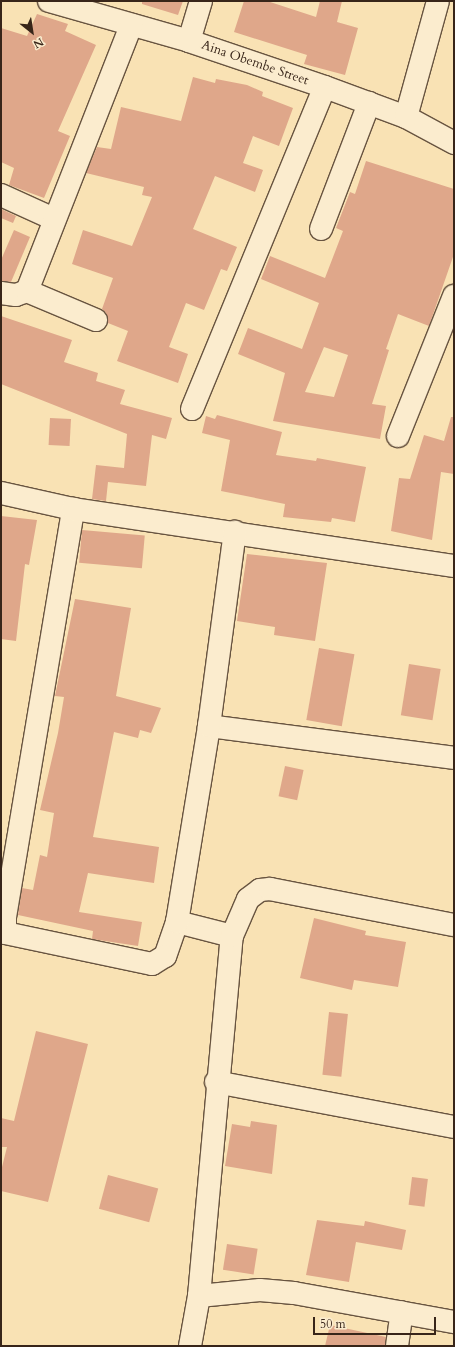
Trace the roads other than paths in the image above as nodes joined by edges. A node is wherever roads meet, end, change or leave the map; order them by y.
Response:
1 (49, 1) edge
2 (202, 1) edge
3 (438, 1) edge
4 (131, 25) junction
5 (189, 41) junction
6 (326, 87) junction
7 (369, 103) junction
8 (406, 117) junction
9 (454, 143) edge
10 (1, 195) edge
11 (54, 219) junction
12 (321, 229) dead end
13 (27, 291) junction
14 (1, 293) edge
15 (454, 296) edge
16 (96, 320) dead end
17 (192, 409) dead end
18 (398, 436) dead end
19 (1, 493) edge
20 (73, 509) junction
21 (235, 532) junction
22 (454, 566) edge
23 (209, 726) junction
24 (454, 758) edge
25 (177, 922) junction
26 (454, 924) edge
27 (3, 933) edge
28 (232, 936) junction
29 (216, 1082) junction
30 (454, 1127) edge
31 (199, 1296) junction
32 (402, 1312) junction
33 (454, 1322) edge
34 (190, 1346) edge
35 (397, 1346) edge

1 - 4 street, Aina Obembe Street
2 - 5 street
3 - 8 street
4 - 5 street, Aina Obembe Street
4 - 11 street
5 - 6 street, Aina Obembe Street
6 - 7 street, Aina Obembe Street
6 - 17 street
7 - 8 street, Aina Obembe Street
7 - 12 street
8 - 9 street, Aina Obembe Street
10 - 11 street
11 - 13 street
13 - 14 street
13 - 16 street
15 - 18 street
19 - 20 street
20 - 21 street
20 - 27 street
21 - 22 street
21 - 23 street
23 - 24 street
23 - 25 street
25 - 27 street
25 - 28 street
26 - 28 street
28 - 29 street
29 - 30 street
29 - 31 street
31 - 32 street
31 - 34 street
32 - 33 street
32 - 35 street

